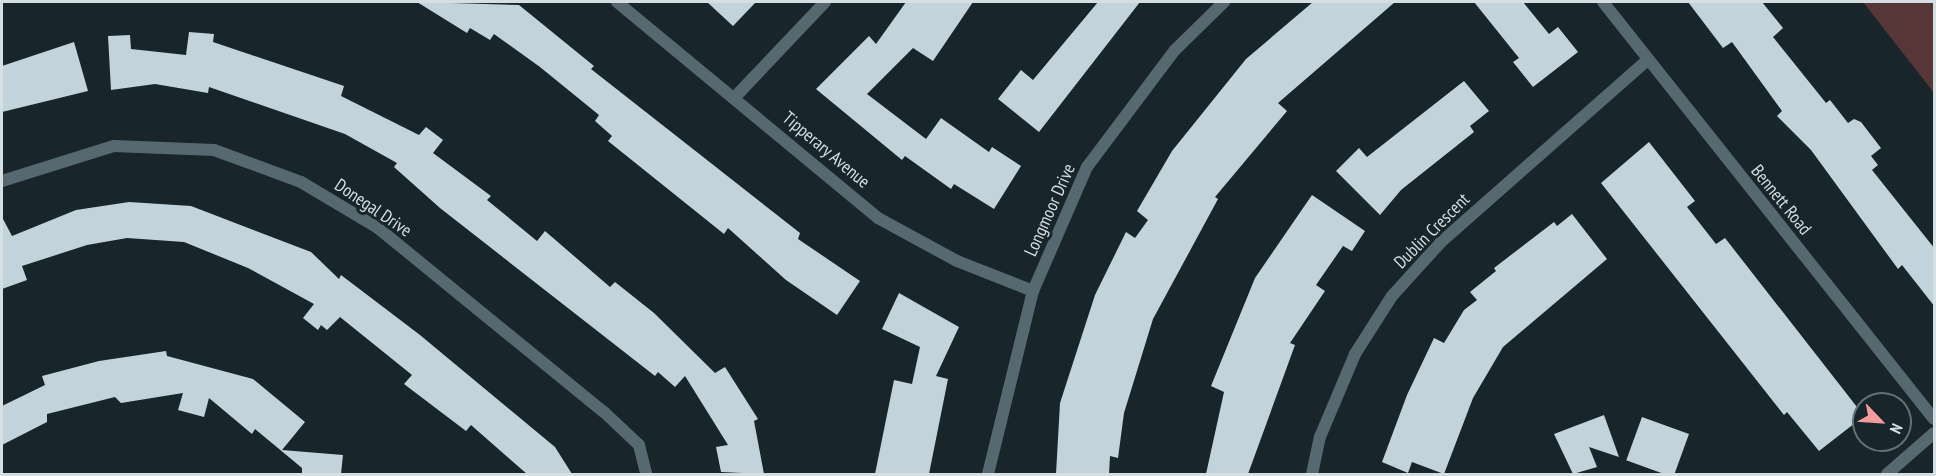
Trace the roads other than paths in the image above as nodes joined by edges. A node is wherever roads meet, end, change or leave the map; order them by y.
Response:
1 (617, 2) edge
2 (825, 2) edge
3 (1224, 2) edge
4 (1604, 2) edge
5 (1646, 61) junction
6 (735, 97) junction
7 (2, 181) edge
8 (1033, 291) junction
9 (1935, 419) edge
10 (1935, 433) edge
11 (646, 474) edge
12 (988, 474) edge
13 (1312, 474) edge
14 (1887, 474) edge

1 - 6 street, Tipperary Avenue
2 - 6 street
3 - 8 street, Longmoor Drive
4 - 5 street, Bennett Road
5 - 9 street, Bennett Road
5 - 13 street, Dublin Crescent
6 - 8 street, Tipperary Avenue
7 - 11 street, Donegal Drive
8 - 12 street, Longmoor Drive
10 - 14 street

